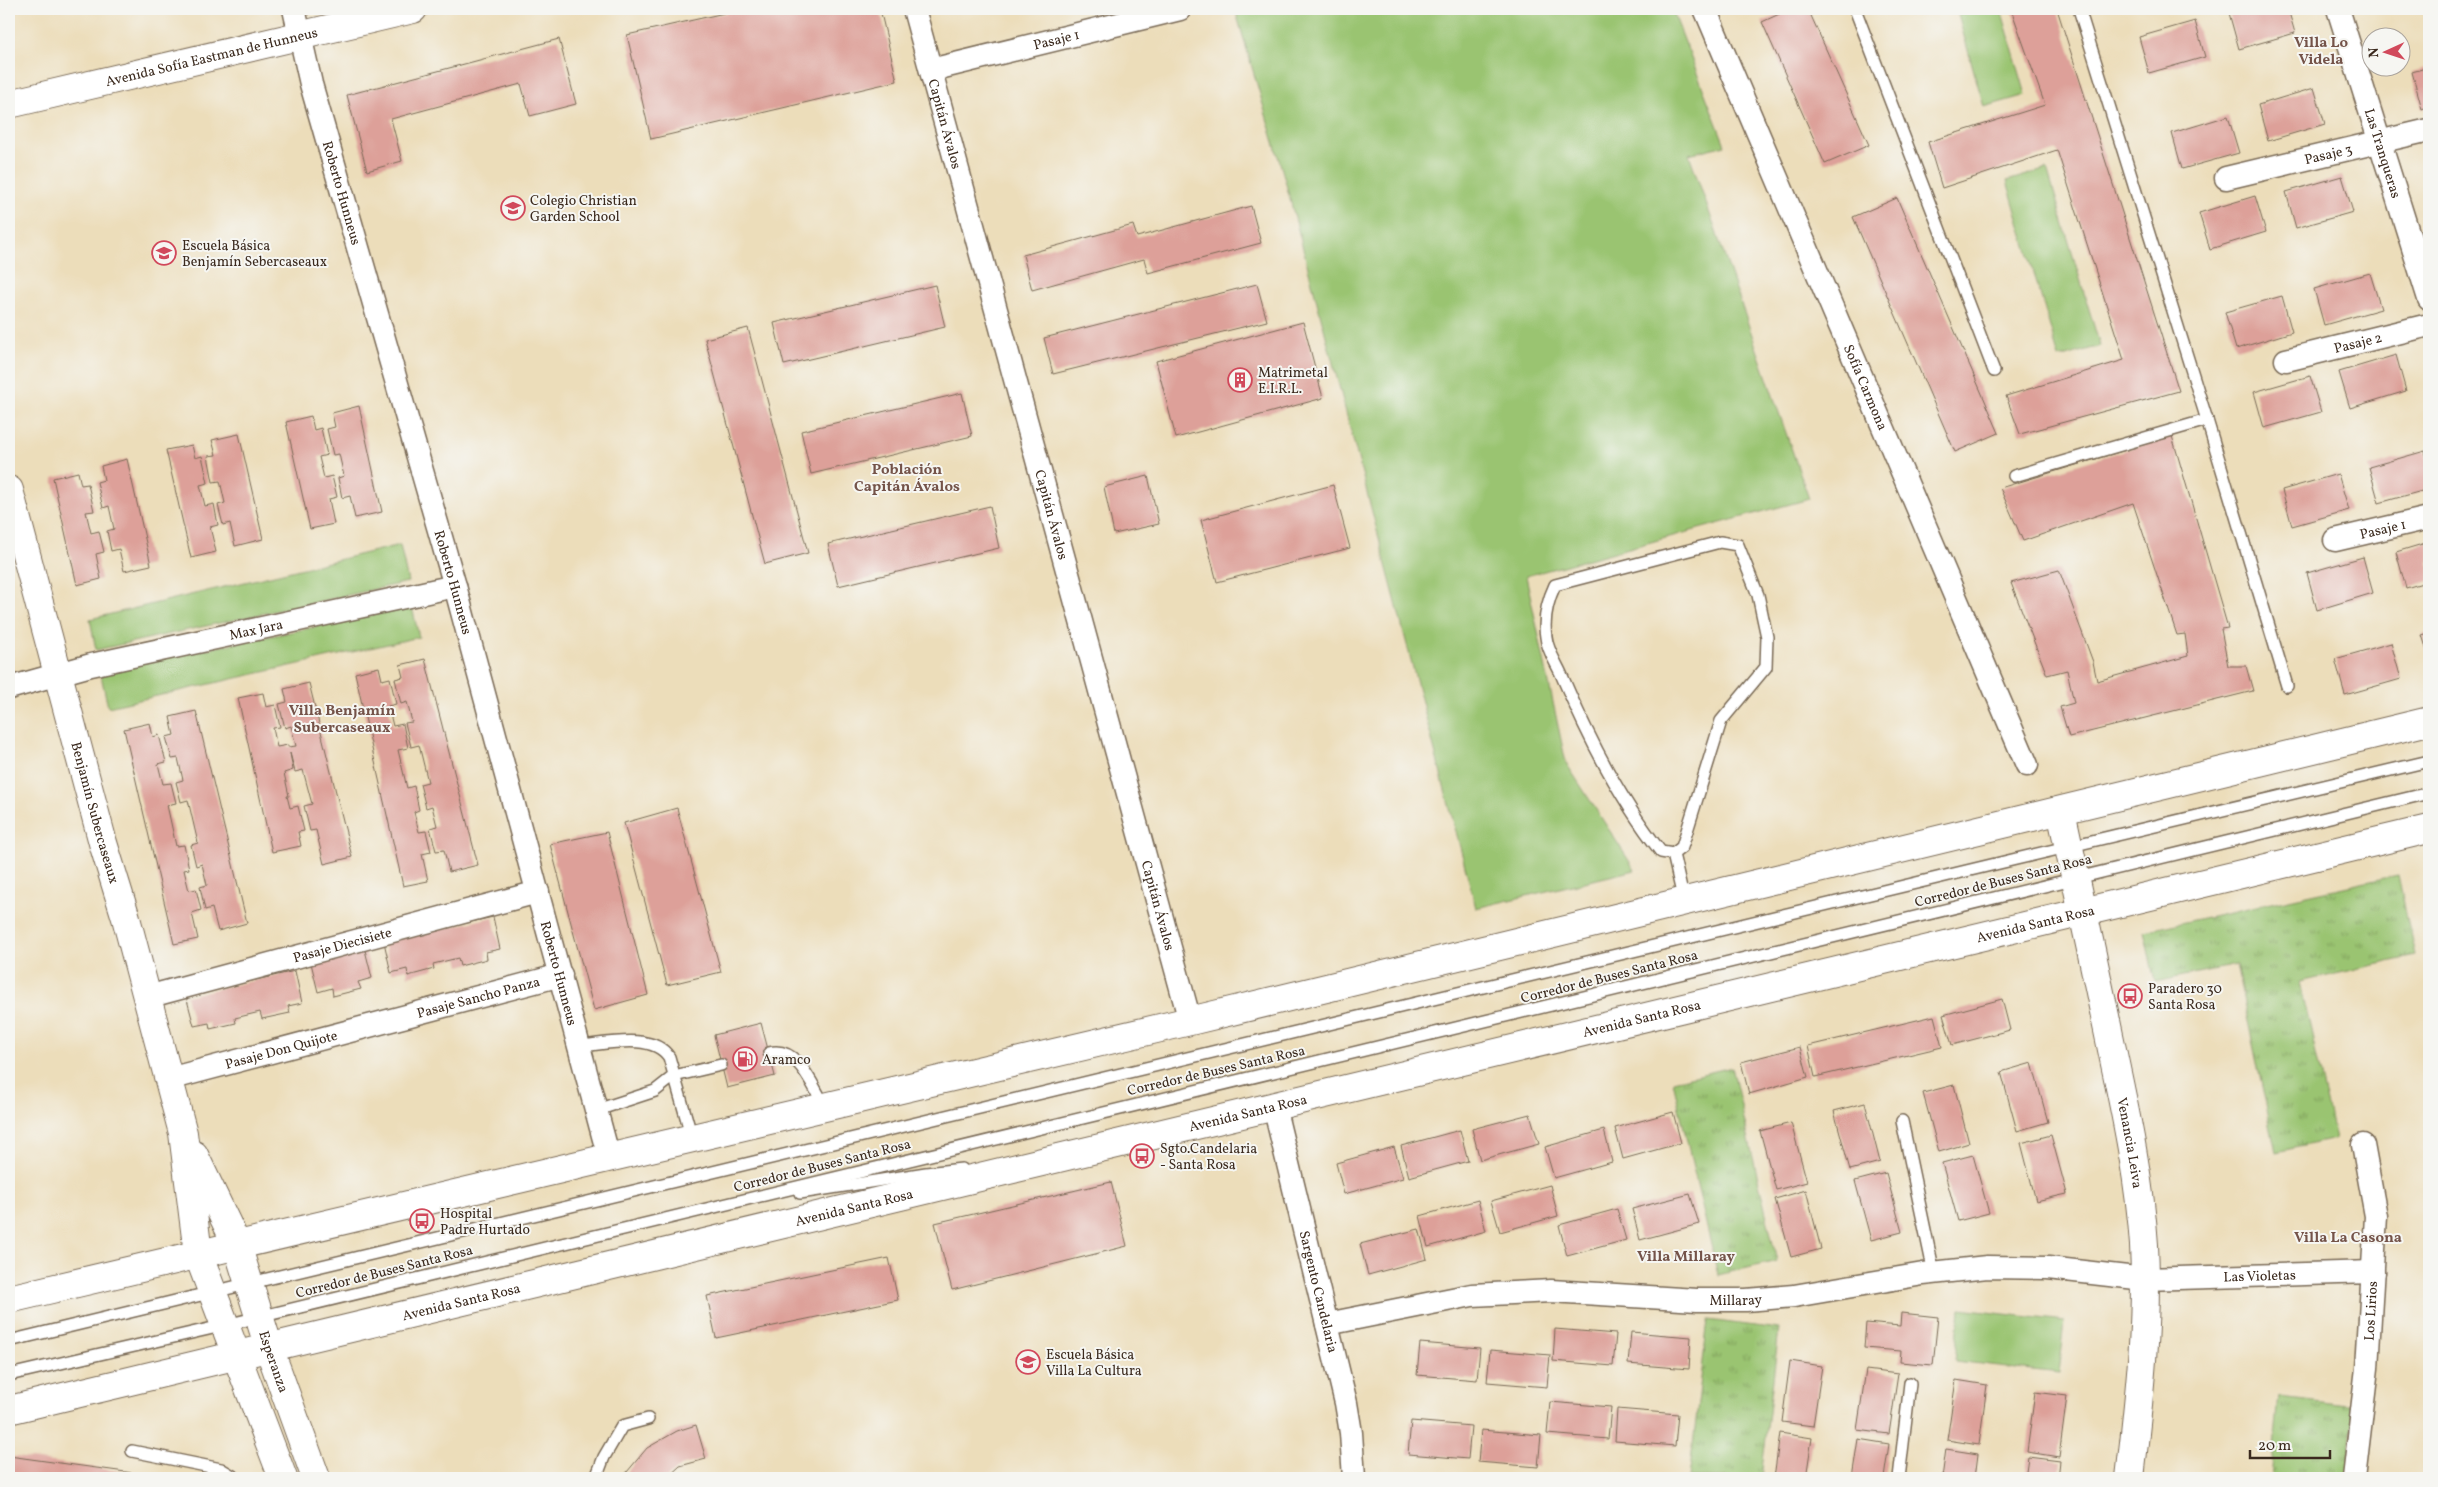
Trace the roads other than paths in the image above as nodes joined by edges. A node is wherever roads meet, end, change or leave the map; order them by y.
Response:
1 (294, 9) edge
2 (413, 9) edge
3 (914, 9) edge
4 (1180, 9) edge
5 (1705, 9) edge
6 (1856, 9) edge
7 (2078, 9) edge
8 (2338, 9) edge
9 (300, 36) junction
10 (931, 70) junction
11 (9, 104) edge
12 (2429, 130) edge
13 (2380, 141) junction
14 (2226, 178) dead end
15 (2429, 298) edge
16 (2429, 325) edge
17 (2286, 360) dead end
18 (1994, 371) dead end
19 (2207, 420) junction
20 (2014, 476) dead end
21 (9, 490) edge
22 (2429, 518) edge
23 (2335, 540) dead end
24 (455, 586) junction
25 (58, 675) junction
26 (2287, 686) dead end
27 (9, 688) edge
28 (2429, 721) edge
29 (2429, 762) edge
30 (2027, 766) dead end
31 (2429, 793) edge
32 (2061, 811) junction
33 (2429, 829) edge
34 (2068, 846) junction
35 (1673, 854) junction
36 (2076, 877) junction
37 (538, 892) junction
38 (1684, 902) junction
39 (2084, 912) junction
40 (561, 975) junction
41 (147, 997) junction
42 (395, 1019) joint
43 (1190, 1021) junction
44 (580, 1046) junction
45 (769, 1053) dead end
46 (721, 1065) dead end
47 (674, 1076) junction
48 (169, 1079) junction
49 (825, 1106) junction
50 (1274, 1106) junction
51 (597, 1110) junction
52 (1902, 1121) dead end
53 (183, 1133) junction
54 (692, 1138) junction
55 (2362, 1145) dead end
56 (610, 1158) junction
57 (1021, 1167) junction
58 (736, 1202) junction
59 (237, 1245) junction
60 (198, 1254) junction
61 (1934, 1272) junction
62 (2373, 1272) junction
63 (2145, 1279) junction
64 (249, 1284) junction
65 (213, 1293) junction
66 (9, 1299) edge
67 (259, 1316) junction
68 (1327, 1324) junction
69 (226, 1325) junction
70 (9, 1341) edge
71 (268, 1348) junction
72 (238, 1356) junction
73 (9, 1375) edge
74 (1910, 1383) dead end
75 (9, 1410) edge
76 (648, 1419) dead end
77 (132, 1451) dead end
78 (236, 1478) edge
79 (282, 1478) edge
80 (316, 1478) edge
81 (596, 1478) edge
82 (1354, 1478) edge
83 (1899, 1478) edge
84 (2130, 1478) edge
85 (2354, 1478) edge

1 - 9 street, Roberto Hunneus
2 - 9 main road, Avenida Sofía Eastman de Hunneus
3 - 10 street, Capitán Ávalos
4 - 10 street, Pasaje 1
5 - 30 street, Sofía Carmona
6 - 18 lane
7 - 19 lane
8 - 13 street, Las Tranqueras
9 - 11 main road, Avenida Sofía Eastman de Hunneus
9 - 24 street, Roberto Hunneus
10 - 43 street, Capitán Ávalos
12 - 13 street, Pasaje 3
13 - 14 street, Pasaje 3
13 - 15 street, Las Tranqueras
16 - 17 street, Pasaje 2
19 - 20 lane
19 - 26 lane
21 - 25 main road, Benjamín Subercaseaux
22 - 23 street, Pasaje 1
24 - 25 street, Max Jara
24 - 37 street, Roberto Hunneus
25 - 27 street, Max Jara
25 - 41 main road, Benjamín Subercaseaux
28 - 32 main road
29 - 34 lane, Corredor de Buses Santa Rosa
31 - 36 lane, Corredor de Buses Santa Rosa
32 - 34 main road, Venancia Leiva
32 - 38 main road
33 - 39 main road, Avenida Santa Rosa
34 - 36 main road, Venancia Leiva
34 - 64 lane, Corredor de Buses Santa Rosa
35 - 35 lane
35 - 38 lane
36 - 39 main road, Venancia Leiva
36 - 58 lane, Corredor de Buses Santa Rosa
37 - 40 street, Roberto Hunneus
37 - 41 street, Pasaje Diecisiete
38 - 43 main road
39 - 50 main road, Avenida Santa Rosa
39 - 63 main road, Venancia Leiva
40 - 42 street, Pasaje Sancho Panza
40 - 44 street, Roberto Hunneus
41 - 48 main road, Benjamín Subercaseaux
42 - 48 street, Pasaje Don Quijote
43 - 49 main road
44 - 47 lane
44 - 51 street, Roberto Hunneus
45 - 49 lane
46 - 47 lane
47 - 51 lane
47 - 54 lane
48 - 53 main road, Benjamín Subercaseaux
49 - 54 main road
50 - 57 main road, Avenida Santa Rosa
50 - 68 street, Sargento Candelaria
51 - 56 street, Roberto Hunneus
52 - 61 lane
53 - 59 main road, Benjamín Subercaseaux
53 - 60 main road, Benjamín Subercaseaux
54 - 56 main road
55 - 62 street, Los Lirios
56 - 59 main road
57 - 58 lane
57 - 71 main road, Avenida Santa Rosa
58 - 67 lane, Corredor de Buses Santa Rosa
59 - 60 main road
59 - 64 main road, Esperanza
60 - 65 main road
60 - 66 main road
61 - 63 street, Millaray
61 - 68 street, Millaray
62 - 63 street, Las Violetas
62 - 85 street, Los Lirios
63 - 84 main road, Venancia Leiva
64 - 65 lane, Corredor de Buses Santa Rosa
64 - 67 main road, Esperanza
65 - 69 main road
65 - 70 lane, Corredor de Buses Santa Rosa
67 - 69 lane, Corredor de Buses Santa Rosa
67 - 71 main road, Esperanza
68 - 82 street, Sargento Candelaria
69 - 72 main road
69 - 73 lane, Corredor de Buses Santa Rosa
71 - 72 main road, Avenida Santa Rosa
71 - 80 main road, Esperanza
72 - 75 main road, Avenida Santa Rosa
72 - 79 main road
74 - 83 lane
76 - 81 lane
77 - 78 lane

